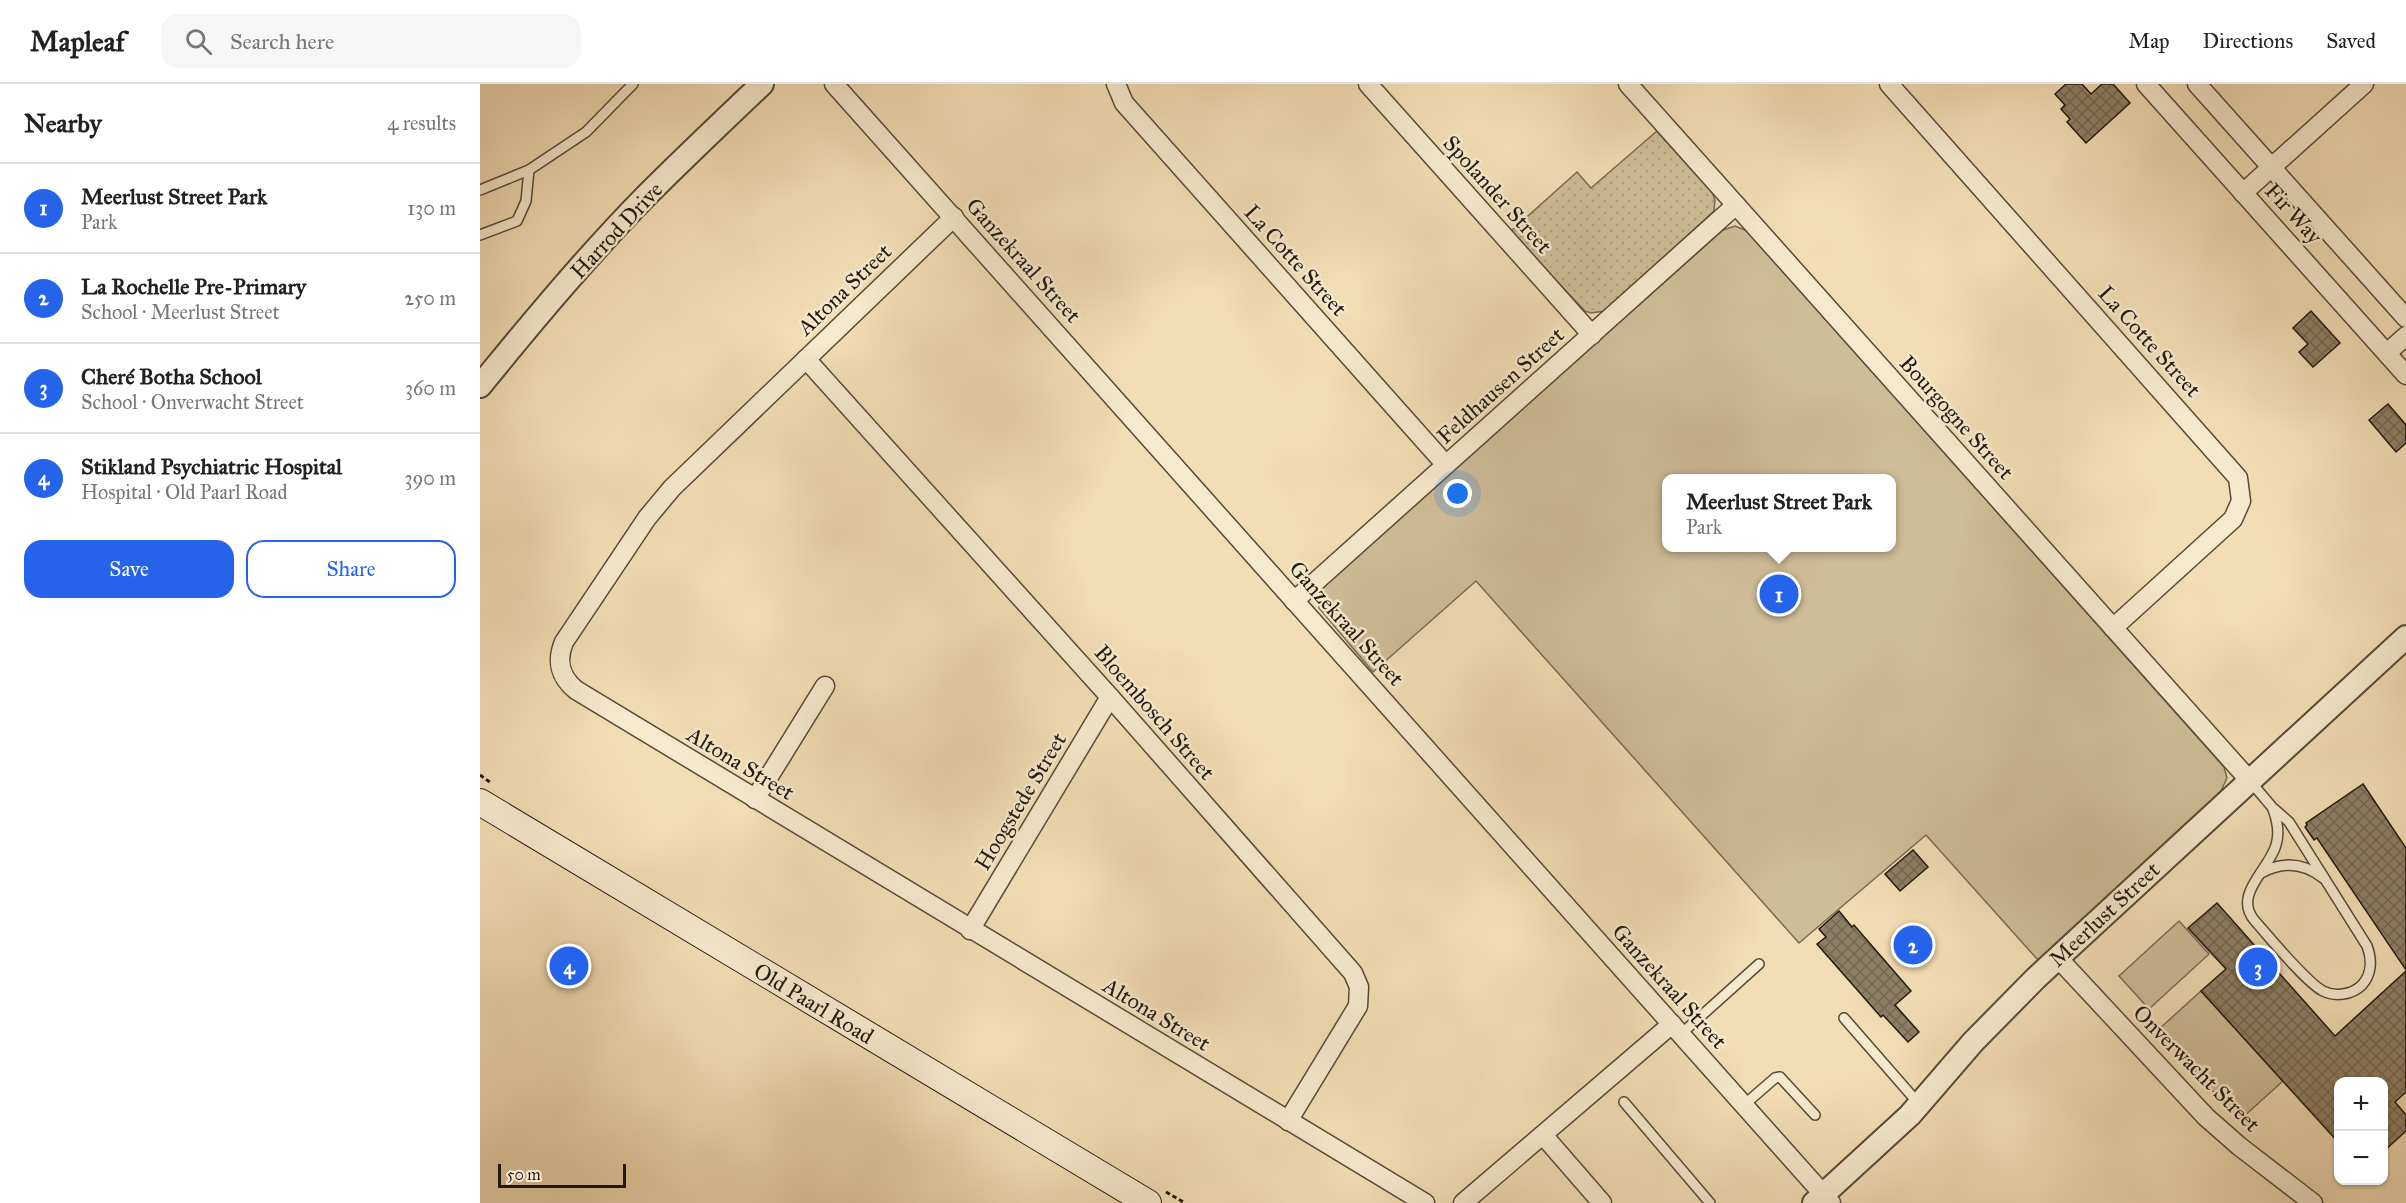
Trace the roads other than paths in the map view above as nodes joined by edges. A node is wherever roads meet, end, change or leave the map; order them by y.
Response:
1 (633, 84) edge
2 (762, 84) edge
3 (834, 84) edge
4 (1116, 84) edge
5 (1368, 84) edge
6 (1628, 84) edge
7 (1889, 84) edge
8 (2146, 84) edge
9 (2197, 84) edge
10 (2364, 84) edge
11 (2272, 168) junction
12 (529, 170) junction
13 (480, 190) edge
14 (2243, 193) junction
15 (1736, 205) junction
16 (954, 217) junction
17 (480, 235) edge
18 (2406, 318) edge
19 (1592, 335) junction
20 (2406, 336) edge
21 (2387, 353) junction
22 (806, 359) junction
23 (2406, 375) edge
24 (480, 386) edge
25 (1446, 465) junction
26 (1294, 601) junction
27 (2112, 628) junction
28 (2406, 637) edge
29 (825, 686) dead end
30 (1110, 697) junction
31 (2250, 781) junction
32 (755, 799) junction
33 (480, 802) edge
34 (2272, 807) junction
35 (2262, 873) junction
36 (2329, 884) junction
37 (970, 930) junction
38 (2057, 957) junction
39 (1758, 964) dead end
40 (1844, 1018) dead end
41 (1676, 1029) junction
42 (1624, 1102) dead end
43 (1919, 1104) junction
44 (1744, 1105) junction
45 (1815, 1115) dead end
46 (1288, 1121) junction
47 (1543, 1135) junction
48 (1823, 1200) edge
49 (1148, 1203) edge
50 (1425, 1203) edge
51 (1463, 1203) edge
52 (1602, 1203) edge
53 (1710, 1203) edge
54 (2313, 1203) edge

1 - 12 lane
2 - 24 street, Harrod Drive
3 - 16 street, Ganzekraal Street
4 - 25 street, La Cotte Street
5 - 19 street, Spolander Street
6 - 15 street, Bourgogne Street
7 - 27 street, La Cotte Street
8 - 14 street, Fir Way
9 - 11 street, Fir Way
10 - 11 street
11 - 14 street
11 - 18 street, Fir Way
12 - 13 lane
12 - 17 lane
14 - 21 street, Fir Way
15 - 19 street, Feldhausen Street
15 - 27 street, Bourgogne Street
16 - 22 street, Altona Street
16 - 26 street, Ganzekraal Street
19 - 25 street, Feldhausen Street
20 - 21 street
21 - 23 street, Fir Way
22 - 30 street, Bloembosch Street
22 - 32 street, Altona Street
25 - 26 street, Feldhausen Street
26 - 41 street, Ganzekraal Street
27 - 31 street, Bourgogne Street
28 - 31 street, Meerlust Street
29 - 32 street
30 - 37 street, Hoogstede Street
30 - 46 street, Bloembosch Street
31 - 34 lane
31 - 38 street, Meerlust Street
32 - 37 street, Altona Street
33 - 49 main road, Old Paarl Road
34 - 35 lane
34 - 36 lane
35 - 36 lane
35 - 36 lane
37 - 46 street, Altona Street
38 - 43 street, Meerlust Street
38 - 54 street, Onverwacht Street
39 - 41 lane
40 - 43 lane
41 - 44 street, Ganzekraal Street
41 - 47 street
42 - 53 lane
43 - 48 street, Meerlust Street
44 - 45 lane
44 - 48 street, Ganzekraal Street
46 - 50 street, Altona Street
47 - 51 street
47 - 52 street

